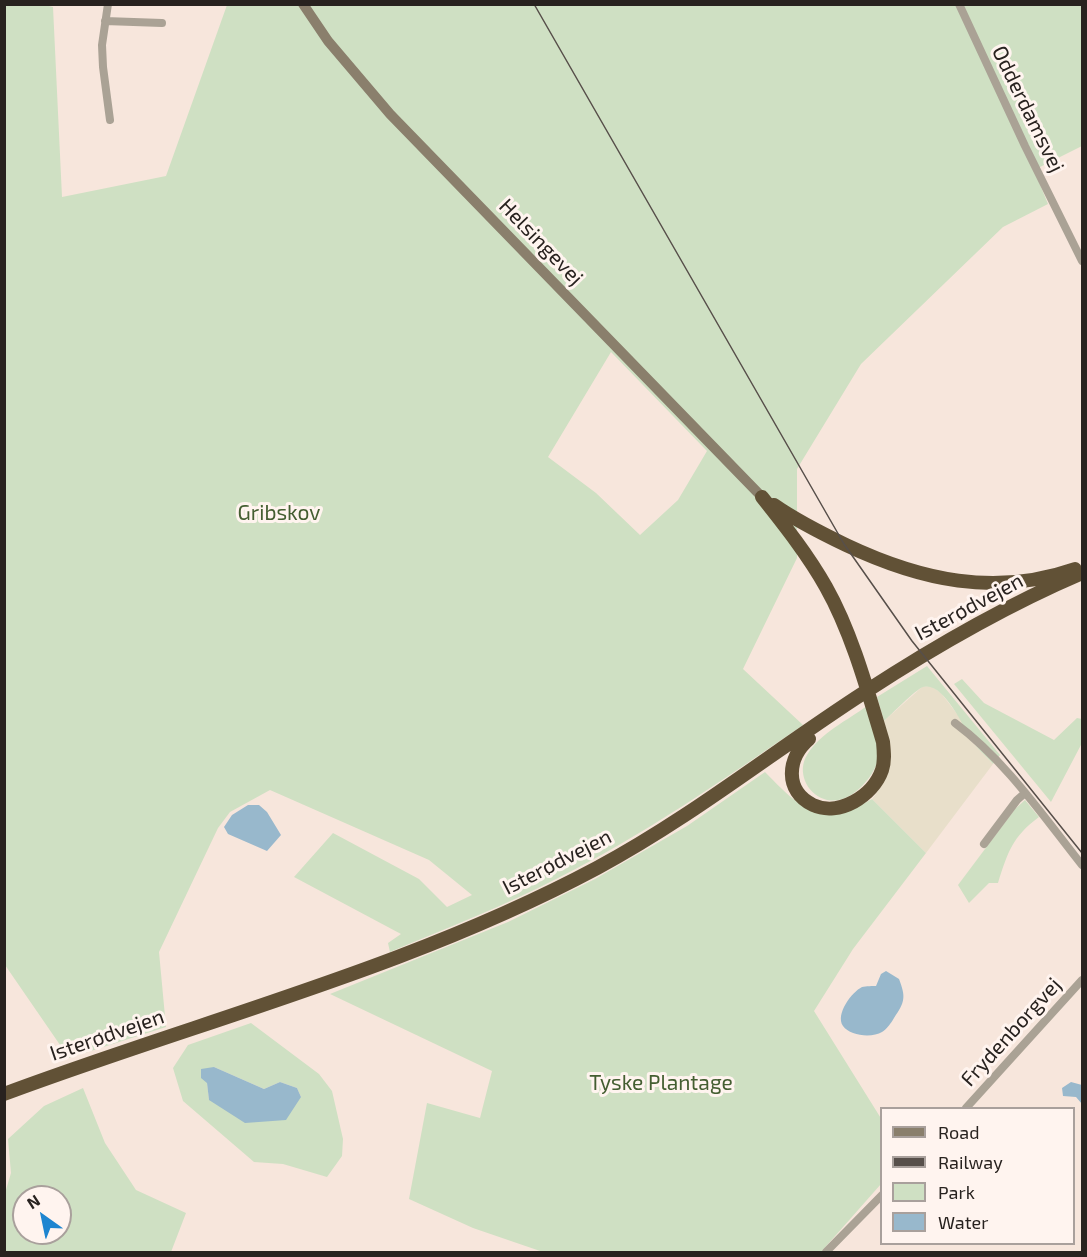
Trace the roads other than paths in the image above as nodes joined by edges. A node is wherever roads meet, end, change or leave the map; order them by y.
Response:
1 (108, 4) edge
2 (303, 4) edge
3 (959, 4) edge
4 (105, 21) junction
5 (162, 23) dead end
6 (110, 120) dead end
7 (1083, 261) edge
8 (762, 497) junction
9 (1083, 566) edge
10 (1083, 573) edge
11 (1045, 591) junction
12 (956, 723) dead end
13 (1025, 793) junction
14 (984, 844) dead end
15 (1083, 865) edge
16 (1083, 980) edge
17 (123, 1052) junction
18 (27, 1086) junction
19 (4, 1089) edge
20 (4, 1094) edge
21 (4, 1103) edge
22 (967, 1107) edge
23 (880, 1197) edge
24 (826, 1252) edge

1 - 4 street
2 - 8 street, Helsingevej
3 - 7 street, Odderdamsvej
4 - 5 street
4 - 6 street
8 - 9 highway
8 - 11 highway
10 - 11 highway, Isterødvejen
11 - 17 highway, Isterødvejen
12 - 13 street
13 - 14 street
13 - 15 street
16 - 22 street, Frydenborgvej
17 - 18 highway, Isterødvejen
17 - 21 highway
18 - 19 highway
18 - 20 highway, Isterødvejen
23 - 24 street

